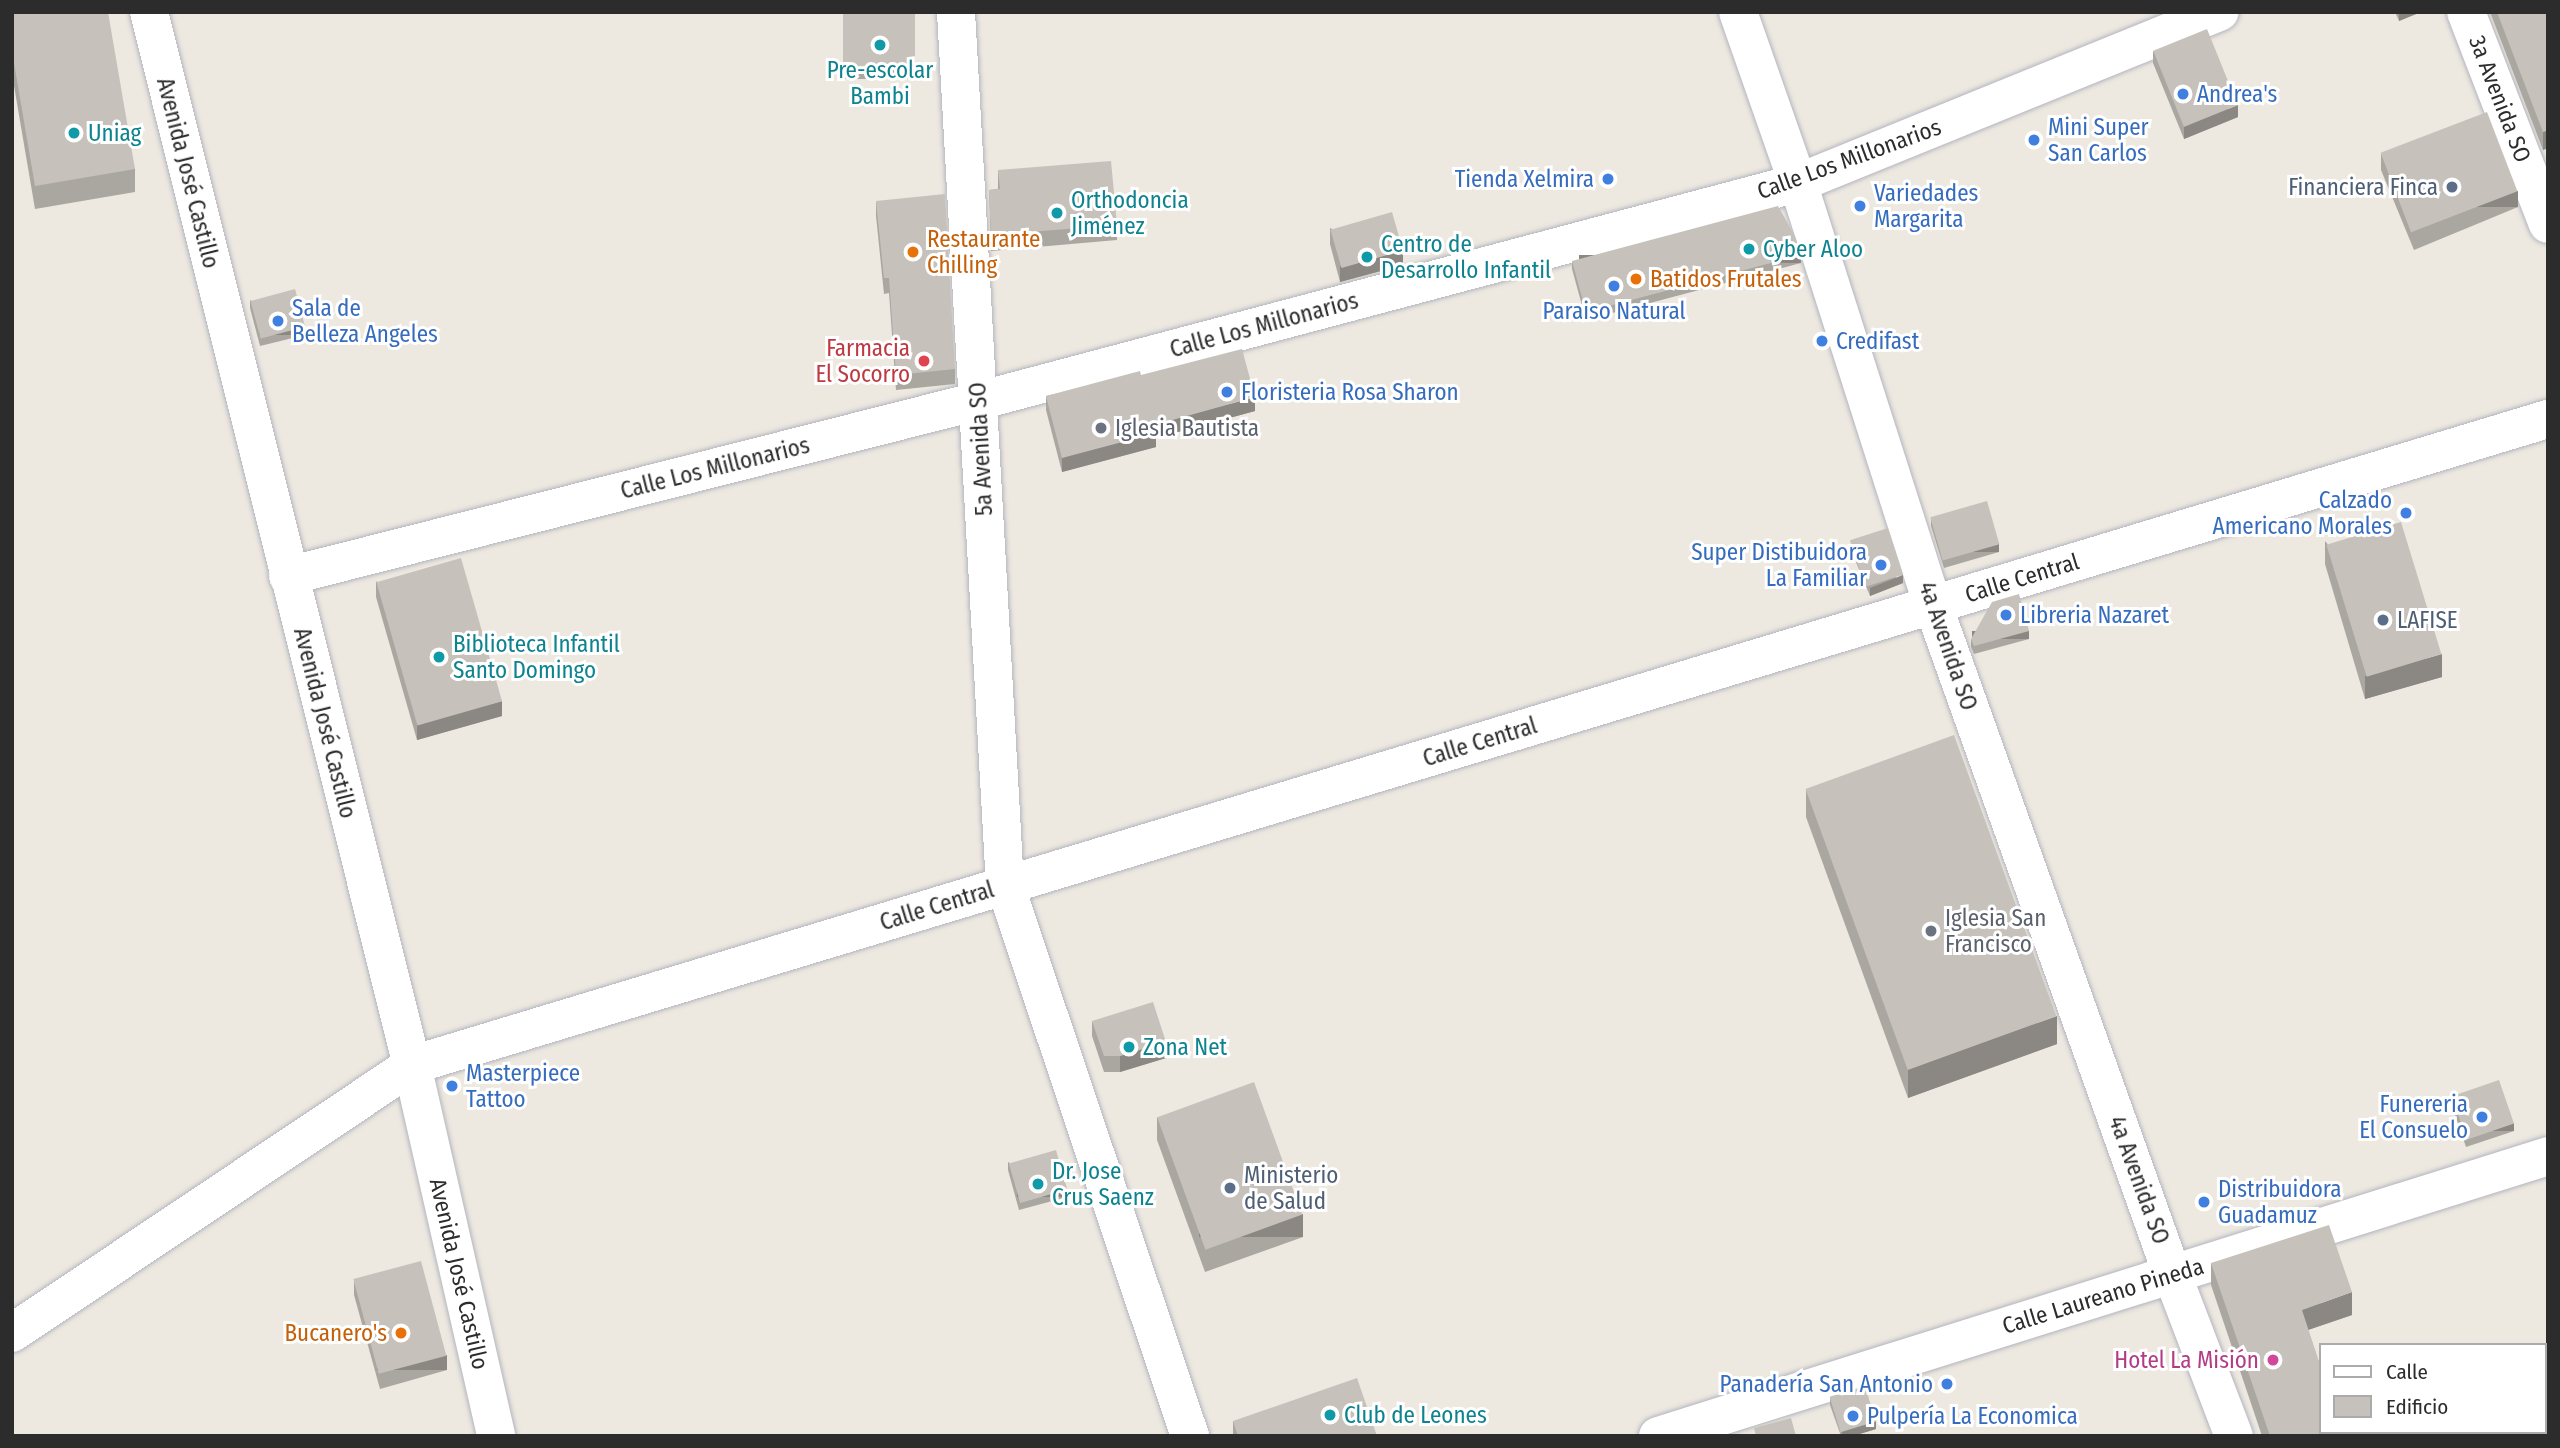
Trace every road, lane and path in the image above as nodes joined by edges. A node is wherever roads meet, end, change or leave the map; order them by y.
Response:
1 (149, 12) edge
2 (956, 12) edge
3 (1738, 12) edge
4 (2220, 12) edge
5 (2466, 12) edge
6 (1798, 183) junction
7 (2548, 224) edge
8 (978, 401) junction
9 (2548, 419) edge
10 (288, 576) junction
11 (1933, 605) junction
12 (1005, 885) junction
13 (411, 1065) junction
14 (2548, 1156) edge
15 (2172, 1274) junction
16 (12, 1332) edge
17 (496, 1436) edge
18 (1190, 1436) edge
19 (1658, 1436) edge
20 (2234, 1436) edge

1 - 10 street, Avenida José Castillo
2 - 8 street, 5a Avenida SO
3 - 6 street, 4a Avenida SO
4 - 6 street, Calle Los Millonarios
5 - 7 street, 3a Avenida SO
6 - 8 street, Calle Los Millonarios
6 - 11 street, 4a Avenida SO
8 - 10 street, Calle Los Millonarios
8 - 12 street, 5a Avenida SO
9 - 11 street, Calle Central
10 - 13 street, Avenida José Castillo
11 - 12 street, Calle Central
11 - 15 street, 4a Avenida SO
12 - 13 street, Calle Central
12 - 18 street, 5a Avenida SO
13 - 16 street, Calle Central
13 - 17 street, Avenida José Castillo
14 - 15 street, Calle Laureano Pineda
15 - 19 street, Calle Laureano Pineda
15 - 20 street, 4a Avenida SO

